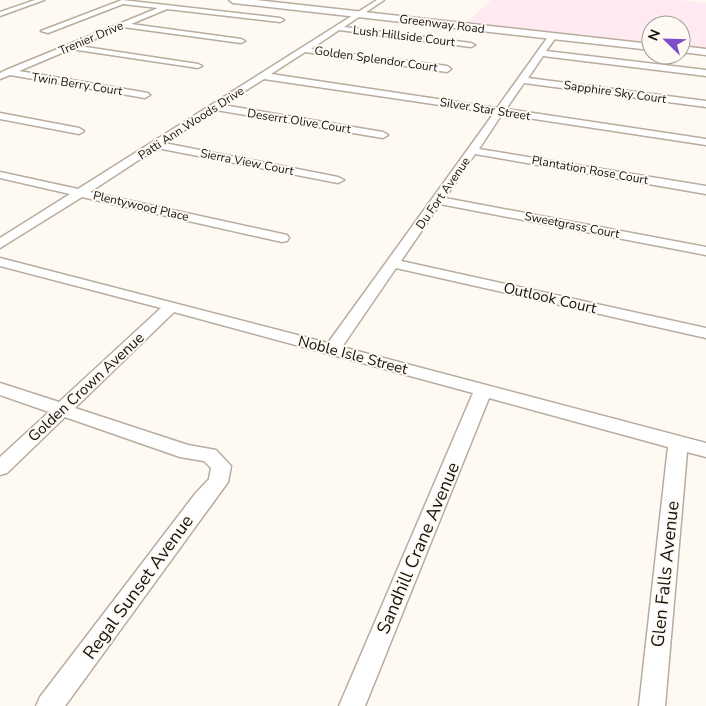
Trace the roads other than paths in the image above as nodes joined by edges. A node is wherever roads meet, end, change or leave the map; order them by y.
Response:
1 (41, 0) edge
2 (182, 0) edge
3 (233, 0) edge
4 (381, 0) edge
5 (167, 6) junction
6 (2, 12) edge
7 (359, 14) junction
8 (280, 20) dead end
9 (122, 25) junction
10 (338, 28) junction
11 (45, 31) dead end
12 (553, 36) junction
13 (241, 41) dead end
14 (471, 45) dead end
15 (641, 46) edge
16 (70, 47) junction
17 (304, 50) junction
18 (691, 52) edge
19 (542, 53) junction
20 (706, 54) edge
21 (198, 66) dead end
22 (447, 69) dead end
23 (9, 72) junction
24 (706, 73) edge
25 (0, 76) edge
26 (264, 76) junction
27 (523, 80) junction
28 (145, 95) dead end
29 (706, 104) edge
30 (215, 107) junction
31 (501, 111) junction
32 (0, 116) edge
33 (79, 131) dead end
34 (383, 135) dead end
35 (706, 142) edge
36 (156, 145) junction
37 (473, 151) junction
38 (0, 175) edge
39 (338, 180) dead end
40 (706, 190) edge
41 (82, 193) junction
42 (438, 200) junction
43 (282, 238) dead end
44 (0, 244) edge
45 (706, 251) edge
46 (0, 262) edge
47 (393, 263) junction
48 (172, 306) junction
49 (706, 333) edge
50 (332, 349) junction
51 (0, 389) edge
52 (483, 390) junction
53 (62, 410) junction
54 (678, 443) junction
55 (706, 450) edge
56 (221, 466) joint
57 (0, 468) edge
58 (49, 706) edge
59 (352, 706) edge
60 (652, 706) edge

1 - 6 street
2 - 5 street, Trenier Drive
3 - 7 street, Greenway Road
4 - 7 street, Patti Ann Woods Drive
5 - 8 street
5 - 9 street, Trenier Drive
5 - 11 street
7 - 10 street, Patti Ann Woods Drive
7 - 12 street, Greenway Road
9 - 13 street
9 - 16 street, Trenier Drive
10 - 14 street, Lush Hillside Court
10 - 17 street, Patti Ann Woods Drive
12 - 15 street, Greenway Road
12 - 19 street, Du Fort Avenue
16 - 21 street
16 - 23 street, Trenier Drive
17 - 22 street, Golden Splendor Court
17 - 26 street, Patti Ann Woods Drive
18 - 20 street
19 - 24 street
19 - 27 street, Du Fort Avenue
23 - 25 street, Trenier Drive
23 - 28 street, Twin Berry Court
26 - 30 street, Patti Ann Woods Drive
26 - 31 street, Silver Star Street
27 - 29 street, Sapphire Sky Court
27 - 31 street, Du Fort Avenue
30 - 34 street, Deserrt Olive Court
30 - 36 street, Patti Ann Woods Drive
31 - 35 street, Silver Star Street
31 - 37 street, Du Fort Avenue
32 - 33 street
36 - 39 street, Sierra View Court
36 - 41 street, Patti Ann Woods Drive
37 - 40 street, Plantation Rose Court
37 - 42 street, Du Fort Avenue
38 - 41 street, Plentywood Place
41 - 43 street, Plentywood Place
41 - 44 street, Patti Ann Woods Drive
42 - 45 street, Sweetgrass Court
42 - 47 street, Du Fort Avenue
46 - 48 street, Noble Isle Street
47 - 49 street, Outlook Court
47 - 50 street, Du Fort Avenue
48 - 50 street, Noble Isle Street
48 - 53 street, Golden Crown Avenue
50 - 52 street, Noble Isle Street
51 - 53 street
52 - 54 street, Noble Isle Street
52 - 59 street, Sandhill Crane Avenue
53 - 56 street
53 - 57 street, Golden Crown Avenue
54 - 55 street, Noble Isle Street
54 - 60 street, Glen Falls Avenue
56 - 58 street, Regal Sunset Avenue

